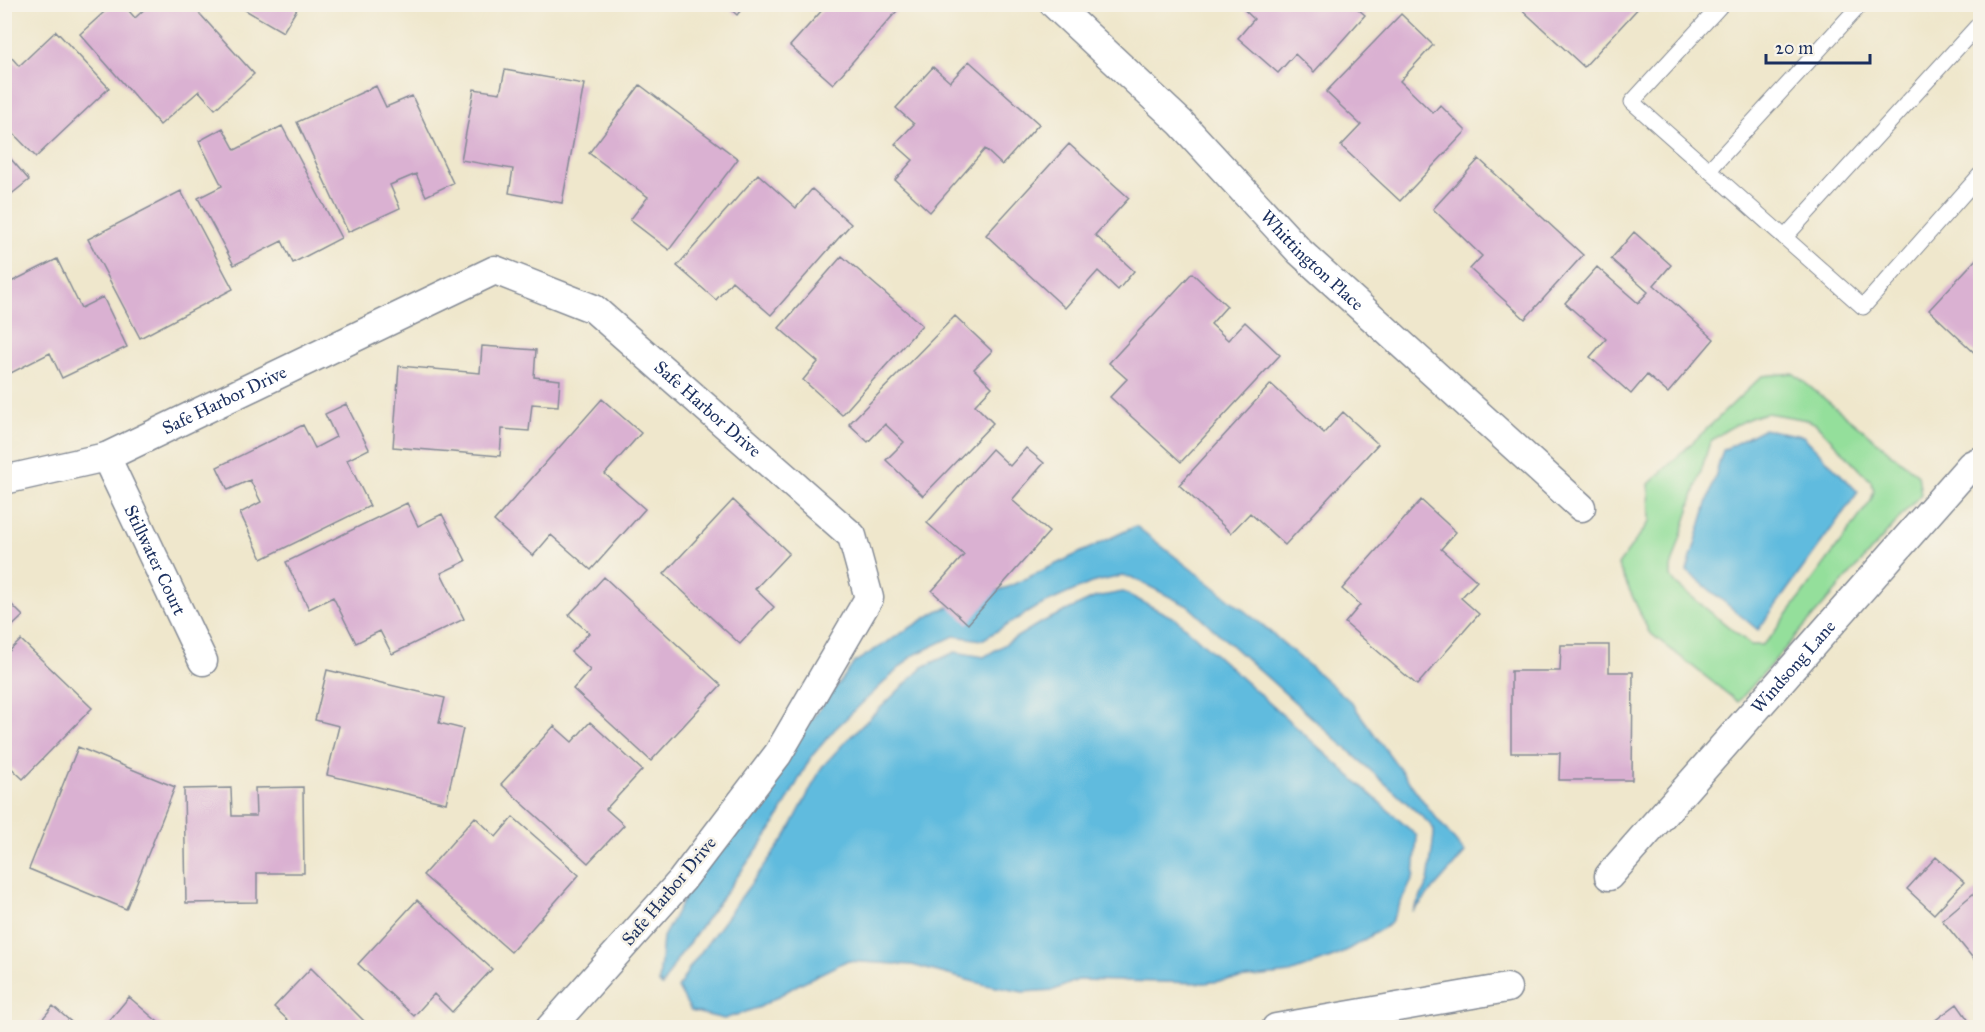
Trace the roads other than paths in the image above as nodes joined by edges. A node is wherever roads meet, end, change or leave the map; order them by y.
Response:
1 (1054, 4) edge
2 (1722, 4) edge
3 (1861, 4) edge
4 (1980, 23) edge
5 (1709, 170) junction
6 (1980, 175) edge
7 (1785, 237) junction
8 (106, 457) junction
9 (1980, 460) edge
10 (4, 480) edge
11 (1581, 507) dead end
12 (203, 662) dead end
13 (1609, 876) dead end
14 (1507, 988) dead end
15 (550, 1028) edge
16 (1276, 1028) edge

1 - 11 street, Whittington Place
2 - 5 lane
3 - 5 lane
4 - 7 lane
5 - 7 lane
6 - 7 lane
8 - 10 street, Safe Harbor Drive
8 - 12 street, Stillwater Court
8 - 15 street, Safe Harbor Drive
9 - 13 street, Windsong Lane
14 - 16 street

